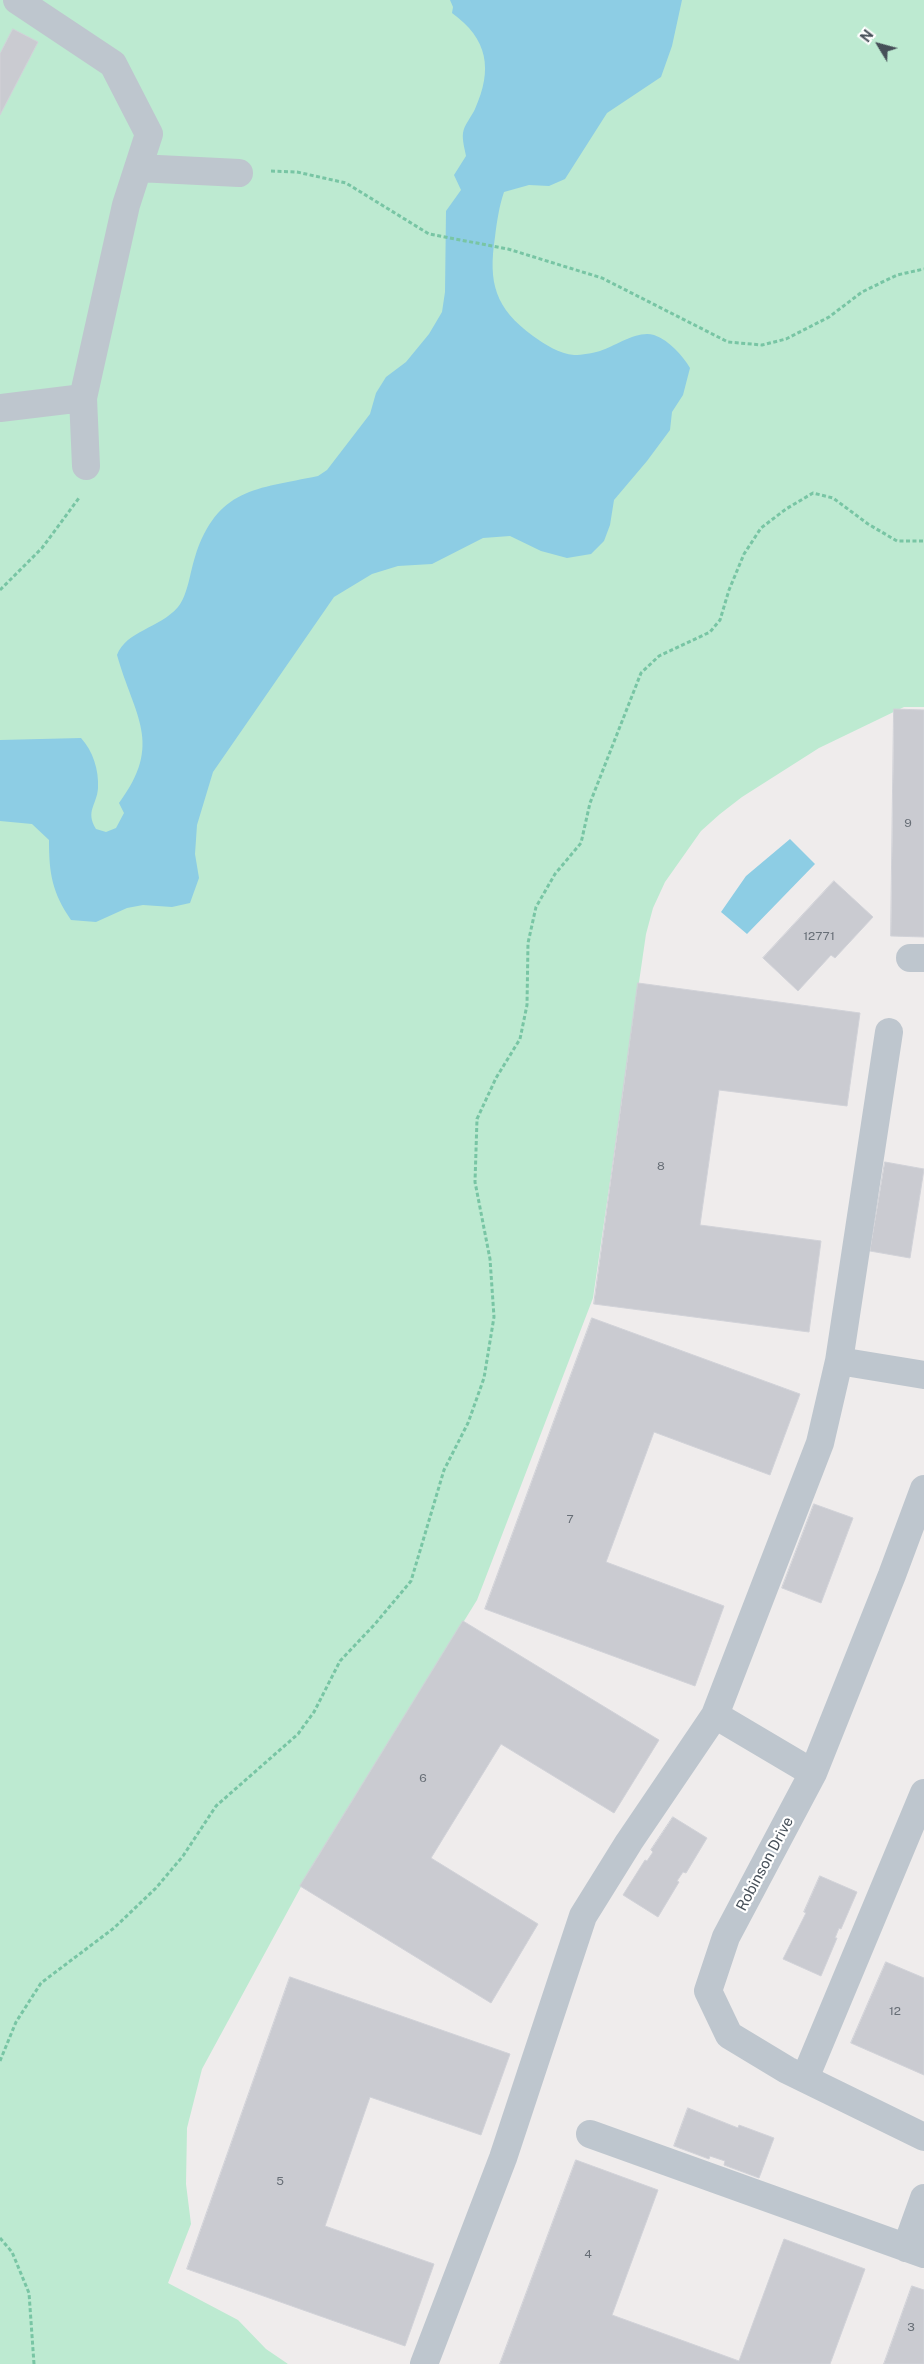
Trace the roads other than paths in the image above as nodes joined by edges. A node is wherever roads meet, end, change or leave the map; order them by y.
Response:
1 (17, 0) edge
2 (138, 168) junction
3 (239, 173) road end
4 (83, 398) junction
5 (0, 408) edge
6 (86, 466) road end
7 (890, 1032) dead end
8 (839, 1361) junction
9 (924, 1375) edge
10 (924, 1489) edge
11 (715, 1715) junction
12 (813, 1773) junction
13 (924, 1793) edge
14 (805, 2078) junction
15 (590, 2134) dead end
16 (924, 2137) edge
17 (924, 2198) edge
18 (915, 2251) edge
19 (424, 2364) edge

1 - 2 street
2 - 3 street
2 - 4 street
4 - 5 street
4 - 6 street
7 - 8 street
8 - 9 street
8 - 11 street
10 - 12 street, Robinson Drive
11 - 12 street
11 - 19 street
12 - 14 street, Robinson Drive
13 - 14 street
14 - 16 street, Robinson Drive
15 - 18 street
17 - 18 street

